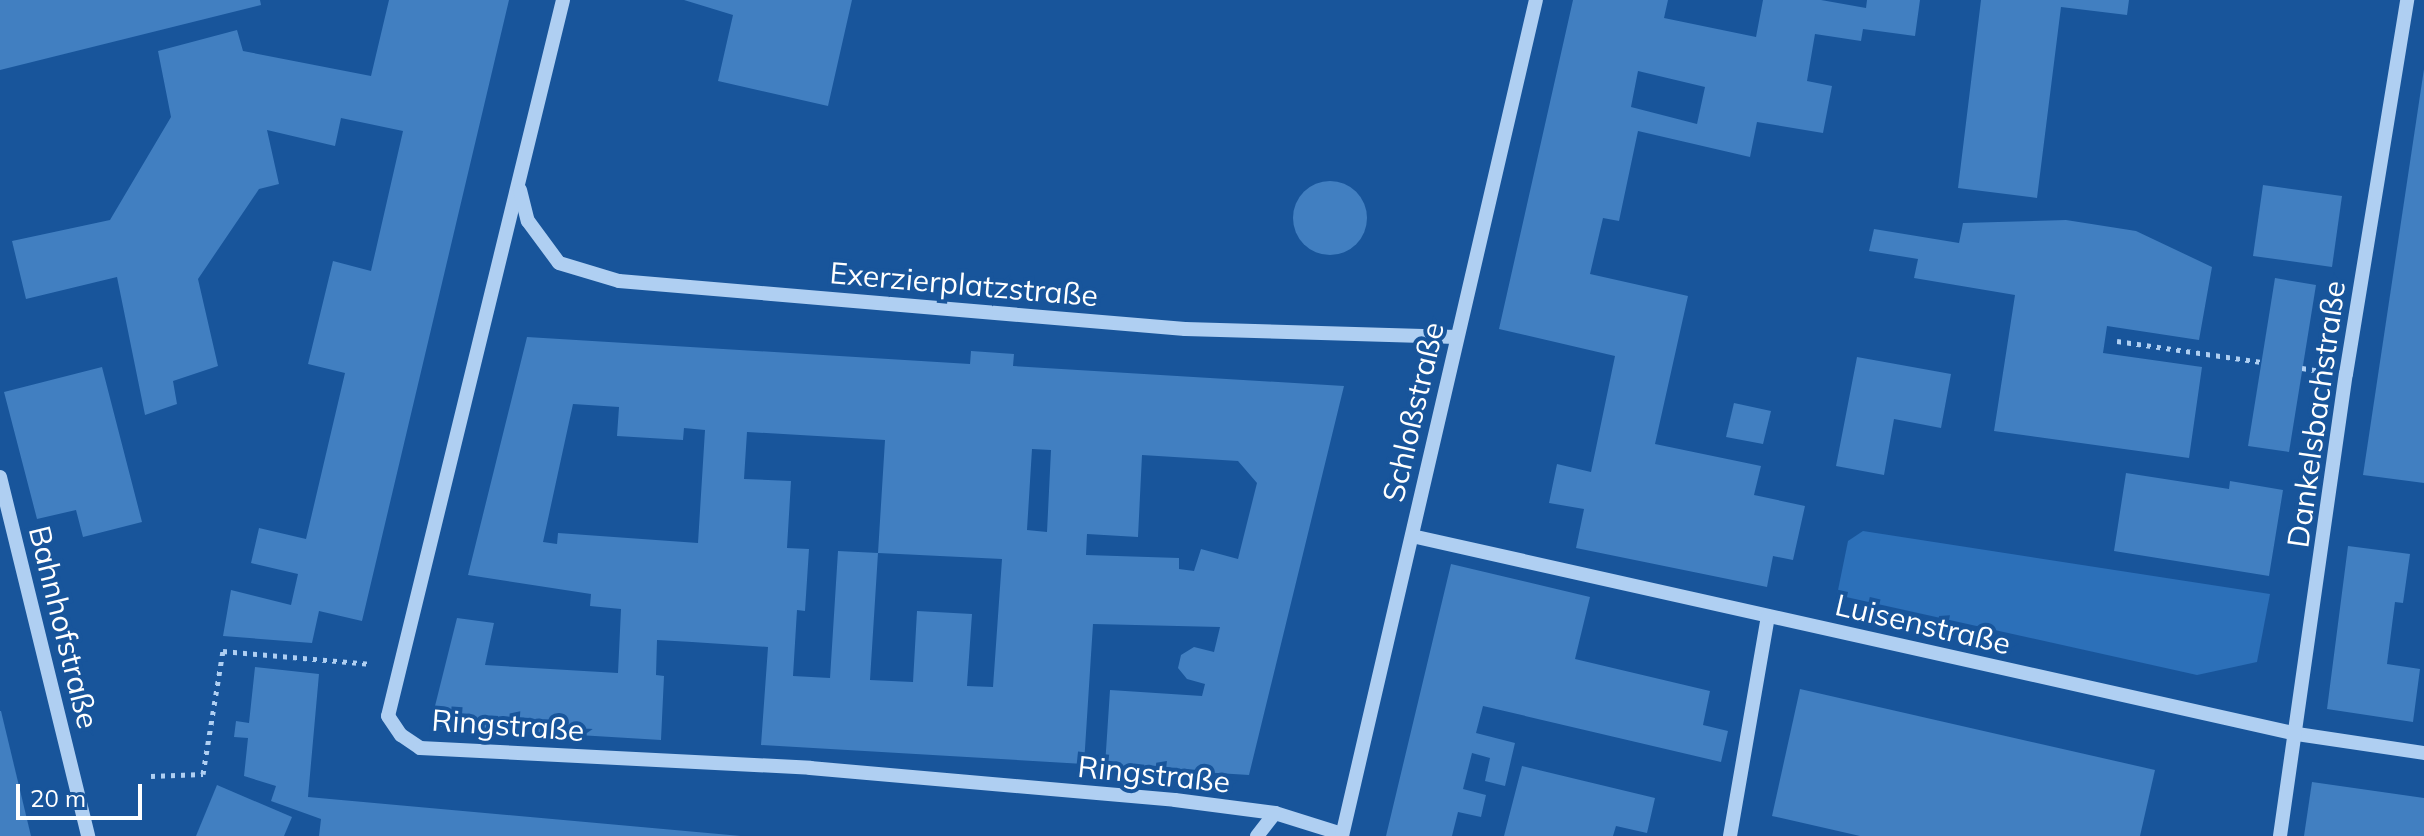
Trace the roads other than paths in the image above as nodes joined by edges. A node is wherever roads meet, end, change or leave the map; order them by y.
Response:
1 (563, 0) edge
2 (1536, 0) edge
3 (2407, 0) edge
4 (519, 186) junction
5 (1457, 337) junction
6 (0, 477) edge
7 (1412, 536) junction
8 (1768, 616) junction
9 (2297, 734) junction
10 (2424, 753) edge
11 (1275, 813) junction
12 (1342, 835) edge
13 (88, 836) edge
14 (1257, 836) edge
15 (1730, 836) edge
16 (2280, 836) edge

1 - 4 street, Ringstraße
2 - 5 street, Schloßstraße
3 - 9 street, Dankelsbachstraße
4 - 5 street, Exerzierplatzstraße
4 - 11 street, Ringstraße
5 - 7 street, Schloßstraße
6 - 13 street, Bahnhofstraße
7 - 8 street, Luisenstraße
7 - 12 street, Schloßstraße
8 - 9 street, Luisenstraße
8 - 15 street
9 - 10 street, Luisenstraße
9 - 16 street, Dankelsbachstraße
11 - 12 street, Ringstraße
11 - 14 street

